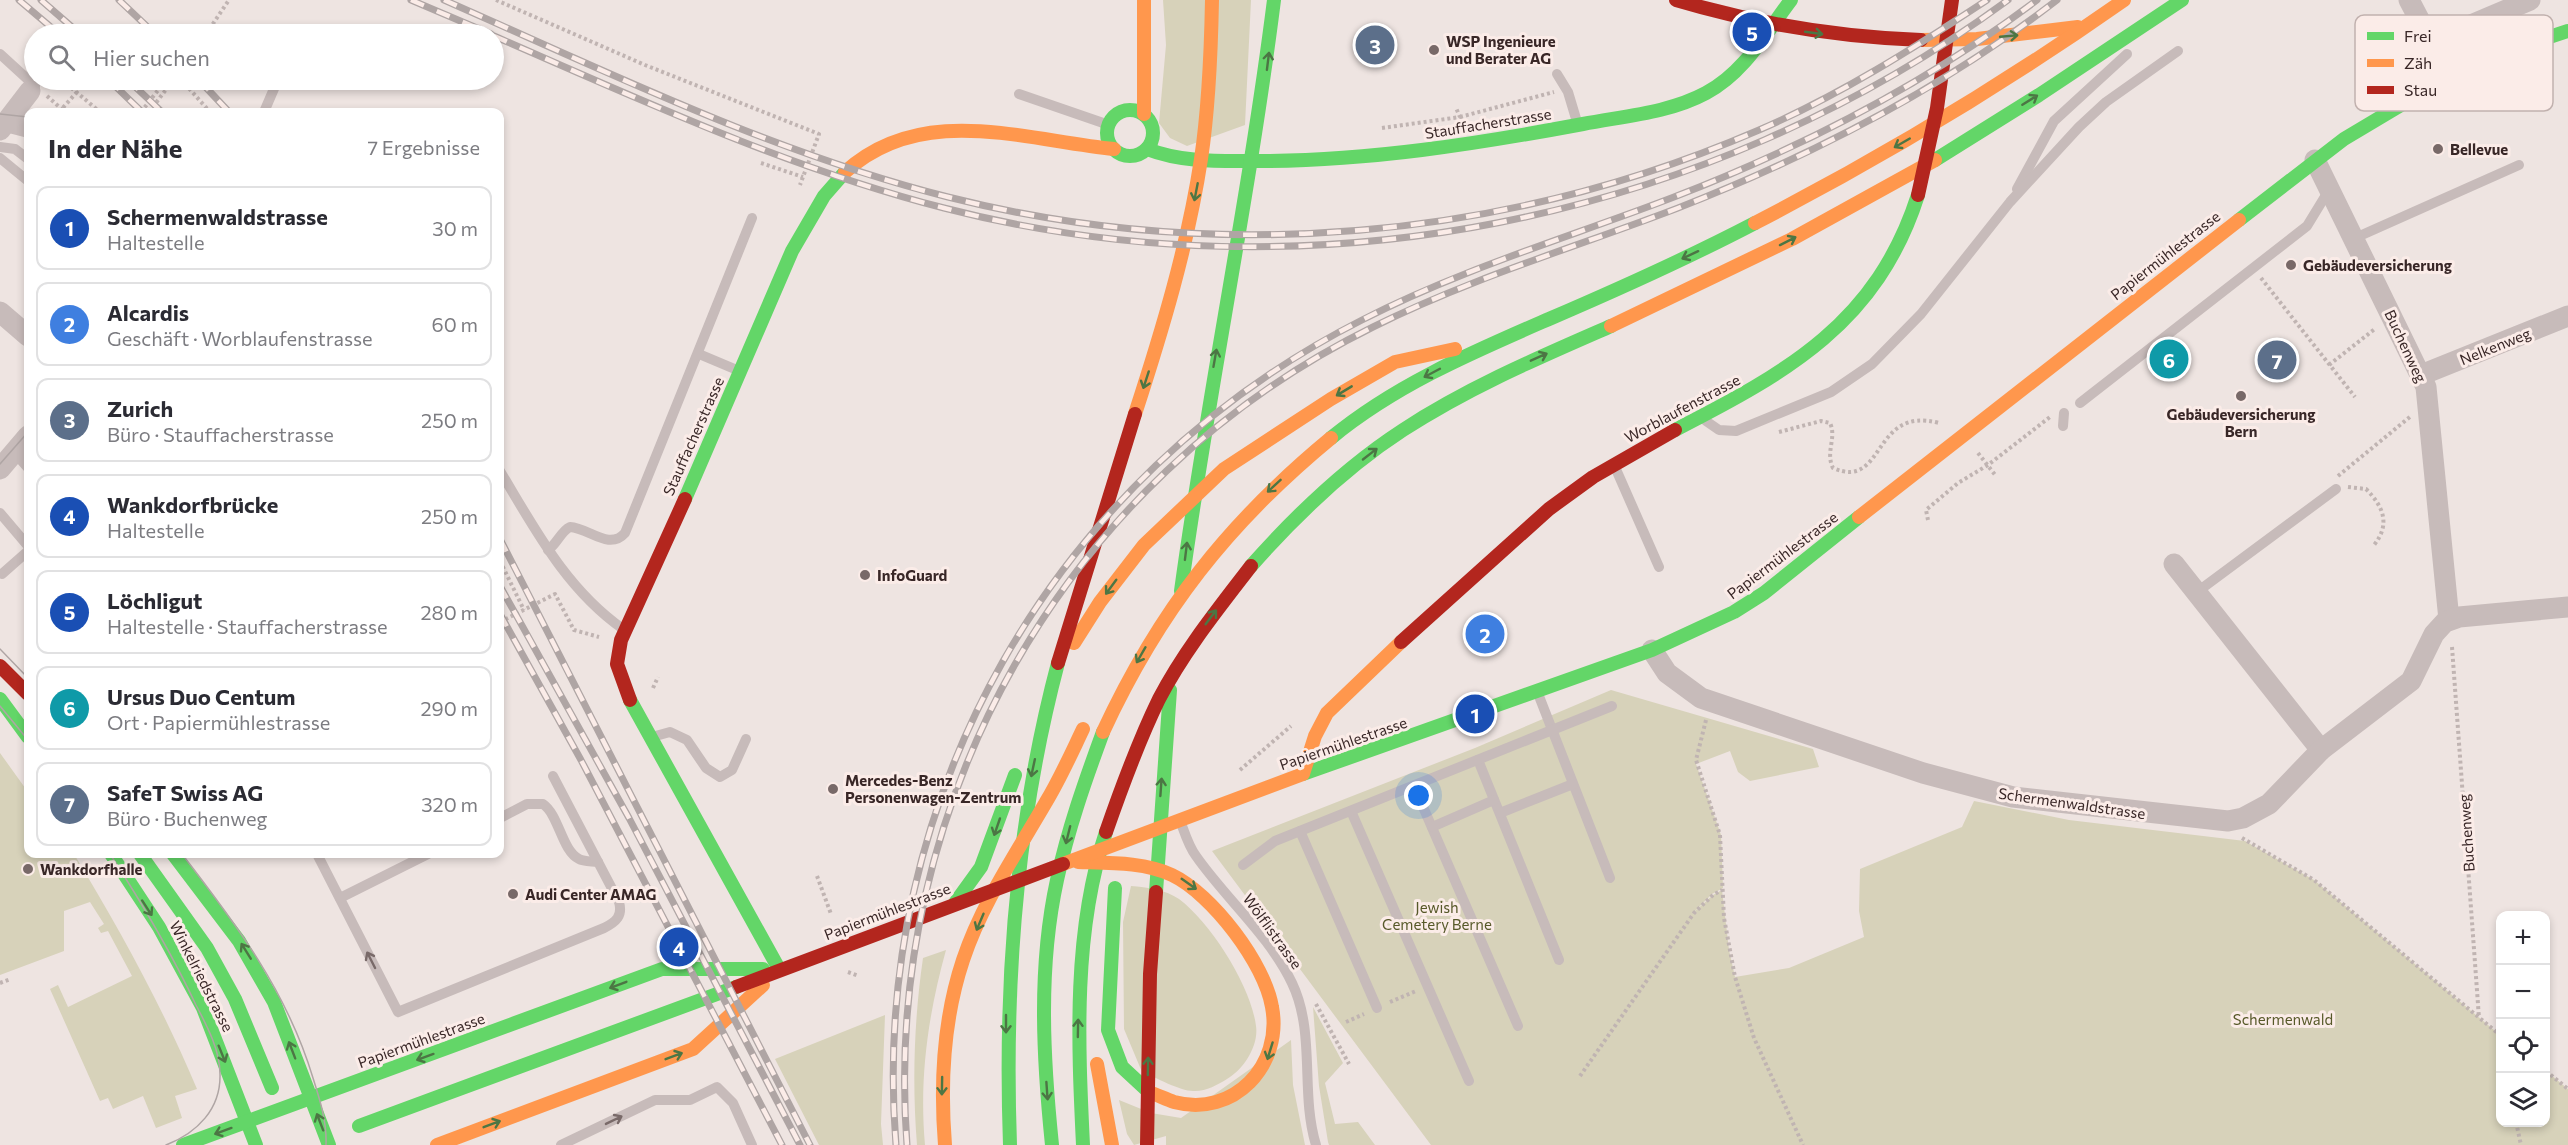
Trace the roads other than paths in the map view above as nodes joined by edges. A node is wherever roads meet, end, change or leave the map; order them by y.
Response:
1 (1144, 0) edge
2 (1212, 0) edge
3 (1274, 0) edge
4 (1676, 0) edge
5 (1791, 0) edge
6 (1952, 0) edge
7 (2124, 0) edge
8 (2182, 0) edge
9 (2187, 0) edge
10 (2409, 0) edge
11 (2530, 0) edge
12 (2417, 15) edge
13 (2495, 15) edge
14 (2143, 40) dead end
15 (2134, 48) dead end
16 (2178, 51) dead end
17 (0, 54) edge
18 (1557, 74) dead end
19 (24, 76) edge
20 (273, 90) edge
21 (30, 91) edge
22 (1019, 94) dead end
23 (266, 108) edge
24 (2388, 111) edge
25 (1144, 114) junction
26 (24, 121) edge
27 (1109, 125) junction
28 (1578, 125) junction
29 (24, 131) edge
30 (1, 135) edge
31 (1114, 149) junction
32 (1147, 149) junction
33 (24, 156) edge
34 (0, 158) edge
35 (2315, 160) junction
36 (2519, 165) dead end
37 (24, 178) edge
38 (2330, 188) junction
39 (2010, 202) junction
40 (752, 219) dead end
41 (2355, 238) junction
42 (0, 312) edge
43 (2568, 316) edge
44 (24, 333) edge
45 (1504, 339) junction
46 (699, 354) junction
47 (740, 372) junction
48 (2421, 375) junction
49 (2080, 403) dead end
50 (2064, 413) road end
51 (1701, 417) junction
52 (2064, 426) dead end
53 (21, 444) edge
54 (1614, 464) junction
55 (0, 469) edge
56 (504, 478) edge
57 (2336, 489) road end
58 (1324, 490) junction
59 (0, 513) edge
60 (1296, 540) dead end
61 (24, 541) edge
62 (548, 550) junction
63 (24, 555) edge
64 (2174, 564) dead end
65 (1659, 567) dead end
66 (3, 574) dead end
67 (2197, 592) junction
68 (1171, 605) junction
69 (2568, 607) edge
70 (2449, 620) junction
71 (1177, 625) dead end
72 (626, 631) junction
73 (1141, 633) dead end
74 (1174, 647) dead end
75 (1652, 650) junction
76 (0, 666) edge
77 (0, 680) edge
78 (24, 690) edge
79 (1537, 691) junction
80 (1185, 697) dead end
81 (0, 699) edge
82 (1612, 706) dead end
83 (24, 708) edge
84 (1087, 720) dead end
85 (1552, 730) junction
86 (24, 732) edge
87 (651, 738) junction
88 (746, 738) dead end
89 (2321, 750) junction
90 (1478, 760) junction
91 (1303, 774) junction
92 (553, 776) dead end
93 (1148, 777) dead end
94 (1573, 784) junction
95 (1414, 786) junction
96 (1494, 800) junction
97 (1351, 811) junction
98 (1500, 813) junction
99 (504, 816) edge
100 (1180, 820) junction
101 (1131, 824) dead end
102 (1432, 827) junction
103 (1300, 831) junction
104 (114, 858) edge
105 (143, 858) edge
106 (176, 858) edge
107 (319, 858) edge
108 (420, 858) edge
109 (1067, 861) junction
110 (598, 862) junction
111 (1243, 865) dead end
112 (1610, 879) dead end
113 (1115, 888) junction
114 (340, 898) junction
115 (949, 906) junction
116 (1559, 960) dead end
117 (779, 969) junction
118 (746, 991) junction
119 (1377, 1008) dead end
120 (1518, 1026) dead end
121 (1469, 1081) dead end
122 (272, 1088) dead end
123 (311, 1098) junction
124 (248, 1121) junction
125 (358, 1126) dead end
126 (183, 1145) edge
127 (256, 1145) edge
128 (328, 1145) edge
129 (437, 1145) edge
130 (561, 1145) edge
131 (752, 1145) edge
132 (945, 1145) edge
133 (1010, 1145) edge
134 (1052, 1145) edge
135 (1083, 1145) edge
136 (1112, 1145) edge
137 (1147, 1145) edge
138 (1316, 1145) edge

1 - 25 main road
2 -> 133 main road
71 -> 3 main road
4 -> 8 main road
5 - 28 main road, Stauffacherstrasse
6 - 51 main road, Worblaufenstrasse
7 -> 45 main road
58 -> 8 main road
9 - 14 lane
10 - 12 street
11 - 13 street
15 - 39 lane
16 - 39 lane
17 - 19 lane
18 - 28 lane
20 - 23 lane
21 - 30 street
22 - 27 lane
24 - 35 main road, Papiermühlestrasse
25 - 27 main road
25 - 32 main road
26 - 30 lane
27 - 31 main road
28 - 32 main road, Stauffacherstrasse
29 - 30 lane
30 - 33 lane
31 - 32 main road, Stauffacherstrasse
31 - 47 main road, Stauffacherstrasse
34 - 37 lane
35 - 38 street, Buchenweg
35 - 75 main road, Papiermühlestrasse
36 - 41 lane
38 - 41 street, Buchenweg
38 - 49 lane
39 - 51 lane
40 - 46 lane
41 - 48 street, Buchenweg
42 - 44 street
43 - 48 street, Nelkenweg
45 -> 68 main road
45 -> 115 main road
46 - 47 lane
46 - 62 lane
47 - 72 main road, Stauffacherstrasse
48 - 70 street, Buchenweg
50 - 52 lane
51 - 54 main road, Worblaufenstrasse
53 - 55 street
54 - 65 lane
54 - 91 main road, Worblaufenstrasse
56 - 62 lane
57 - 67 lane
58 - 60 main road
135 -> 58 main road
59 - 61 lane
62 - 72 lane
63 - 66 lane
64 - 67 street
67 - 89 street
68 - 73 main road
68 -> 134 main road
69 - 70 street
70 - 89 street, Schermenwaldstrasse
72 - 87 main road, Stauffacherstrasse
137 -> 74 main road
75 - 79 main road, Papiermühlestrasse
75 - 89 street, Schermenwaldstrasse
76 - 78 main road
77 - 83 main road
79 - 85 lane
79 - 91 main road, Papiermühlestrasse
80 - 93 main road
81 - 86 main road
82 - 85 lane
84 -> 132 main road
85 - 90 lane
85 - 94 lane
87 - 88 lane
87 - 117 main road, Stauffacherstrasse
90 - 95 lane
90 - 96 lane
91 - 100 main road, Papiermühlestrasse
92 - 110 lane
94 - 98 lane
94 - 112 lane
95 - 97 lane
95 - 102 lane
96 - 98 lane
96 - 102 lane
97 - 103 lane
97 - 121 lane
98 - 116 lane
99 - 110 lane
100 - 109 main road, Papiermühlestrasse
100 - 138 lane, Wölflistrasse
101 - 113 main road
102 - 120 lane
103 - 111 lane
103 - 119 lane
104 -> 124 main road, Winkelriedstrasse
105 - 122 main road, Winkelriedstrasse
123 -> 106 main road
107 - 114 lane
108 - 114 lane
109 -> 113 main road
109 - 115 main road, Papiermühlestrasse
110 -> 114 lane
113 - 136 main road
115 - 117 main road, Papiermühlestrasse
117 - 118 main road, Papiermühlestrasse
117 -> 123 main road, Papiermühlestrasse
118 - 125 main road, Papiermühlestrasse
129 -> 118 main road, Papiermühlestrasse
123 - 124 main road, Papiermühlestrasse
128 -> 123 main road
124 -> 126 main road, Papiermühlestrasse
124 - 127 main road, Winkelriedstrasse
130 -> 131 lane

